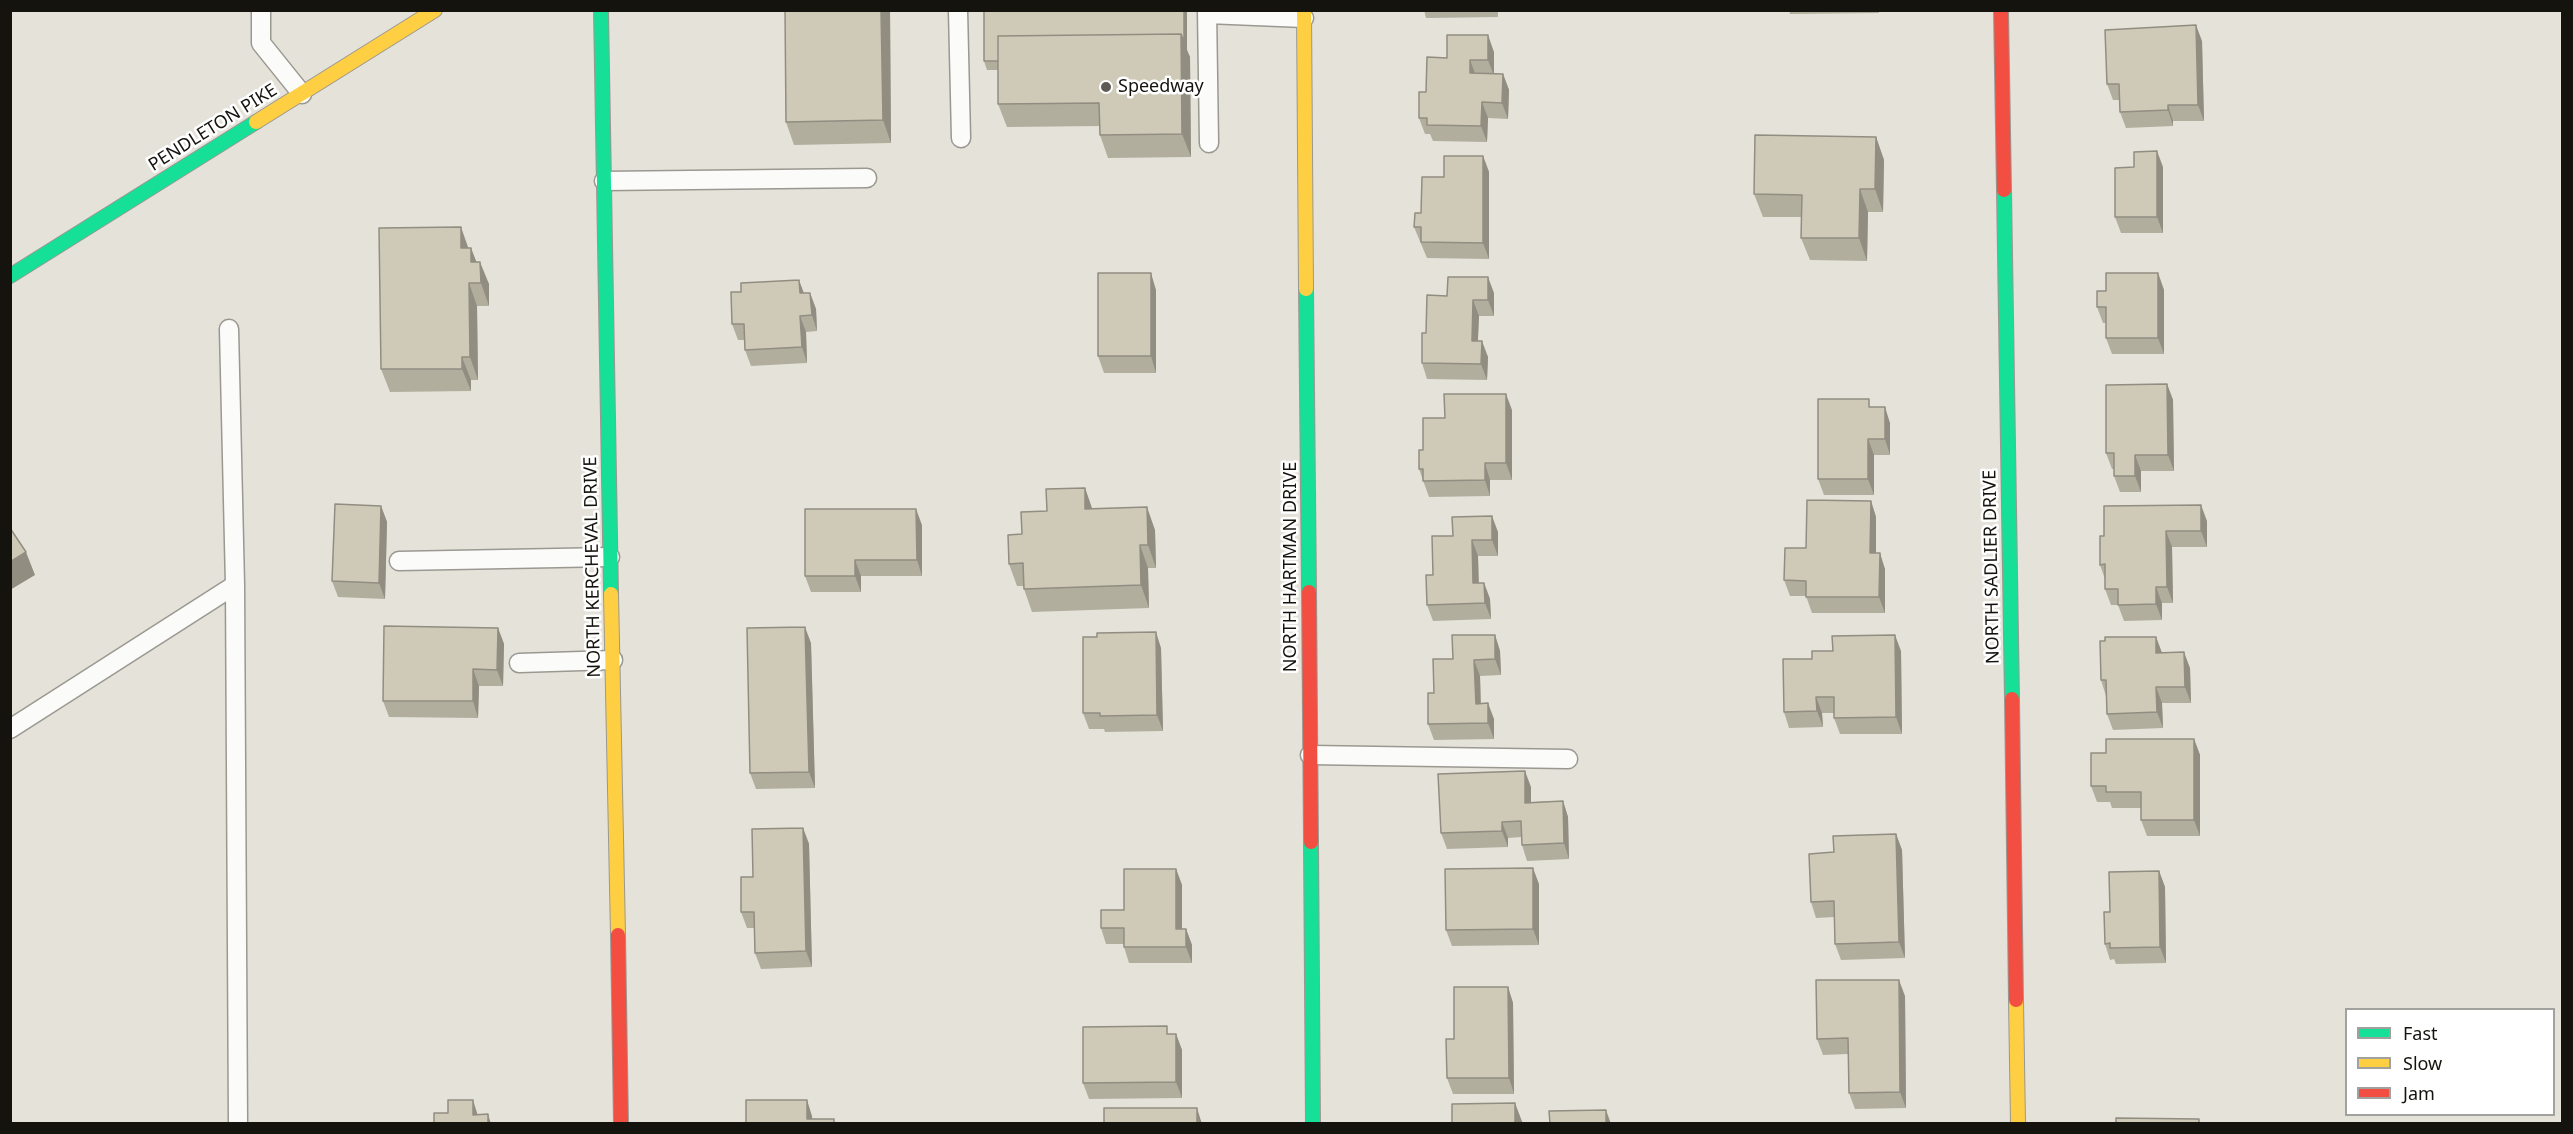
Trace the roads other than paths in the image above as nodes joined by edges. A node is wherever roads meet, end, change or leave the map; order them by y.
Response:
1 (261, 10) edge
2 (435, 10) edge
3 (601, 10) edge
4 (958, 10) edge
5 (2001, 10) edge
6 (1207, 12) edge
7 (1304, 14) edge
8 (302, 94) junction
9 (961, 138) dead end
10 (1209, 143) dead end
11 (867, 178) dead end
12 (604, 181) junction
13 (10, 276) edge
14 (229, 329) dead end
15 (610, 557) junction
16 (399, 561) dead end
17 (236, 585) junction
18 (613, 660) junction
19 (519, 663) dead end
20 (10, 729) edge
21 (1310, 755) junction
22 (1568, 759) dead end
23 (238, 1124) edge
24 (621, 1124) edge
25 (1313, 1124) edge
26 (2018, 1124) edge

1 - 8 lane
2 - 8 street, PENDLETON PIKE
3 - 12 street, NORTH KERCHEVAL DRIVE
4 - 9 lane
5 - 26 street, NORTH SADLIER DRIVE
6 - 7 lane
6 - 10 lane
7 - 21 street, NORTH HARTMAN DRIVE
8 - 13 street, PENDLETON PIKE
11 - 12 lane
12 - 15 street, NORTH KERCHEVAL DRIVE
14 - 17 lane
15 - 16 lane
15 - 18 street, NORTH KERCHEVAL DRIVE
17 - 20 lane
17 - 23 lane
18 - 19 lane
18 - 24 street, NORTH KERCHEVAL DRIVE
21 - 22 lane
21 - 25 street, NORTH HARTMAN DRIVE

